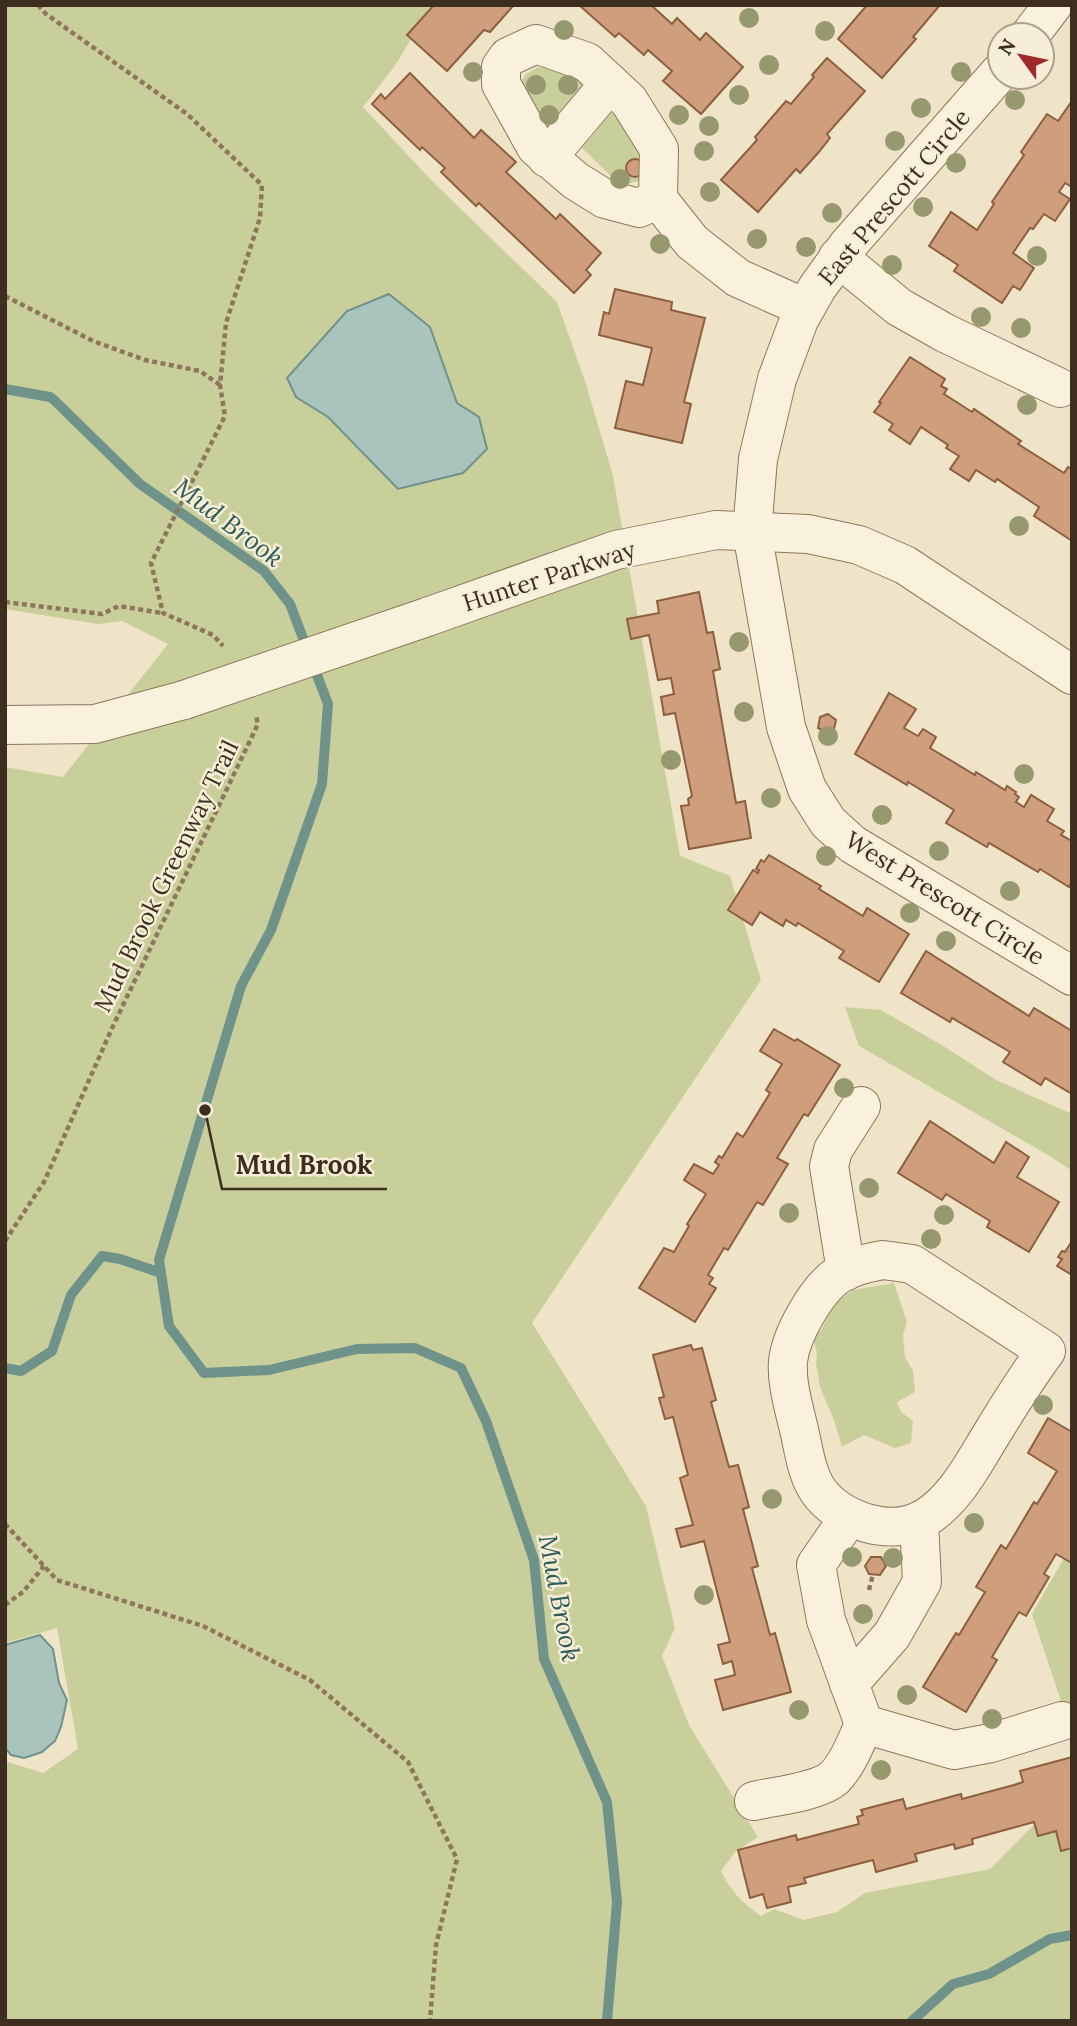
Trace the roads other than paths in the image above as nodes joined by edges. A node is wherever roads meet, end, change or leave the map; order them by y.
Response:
1 (1053, 5) edge
2 (1041, 21) edge
3 (610, 83) junction
4 (986, 88) edge
5 (547, 158) junction
6 (658, 199) junction
7 (838, 257) junction
8 (806, 308) junction
9 (1068, 395) edge
10 (752, 532) junction
11 (1072, 675) edge
12 (5, 725) edge
13 (1072, 976) edge
14 (861, 1106) dead end
15 (846, 1271) junction
16 (1059, 1359) edge
17 (849, 1517) junction
18 (919, 1521) junction
19 (849, 1684) junction
20 (1062, 1721) dead end
21 (864, 1724) junction
22 (754, 1801) dead end

1 - 2 street
3 - 5 street
3 - 5 street
3 - 6 street
4 - 7 street, East Prescott Circle
5 - 6 street
6 - 8 street
7 - 8 street, East Prescott Circle
7 - 9 street
8 - 10 street, East Prescott Circle
10 - 11 street, Hunter Parkway
10 - 12 street, Hunter Parkway, bridge
10 - 13 street, West Prescott Circle
14 - 15 street
15 - 16 street
15 - 17 street
16 - 18 street
17 - 18 street
17 - 19 street
18 - 19 street
19 - 21 street
20 - 21 street
21 - 22 street

